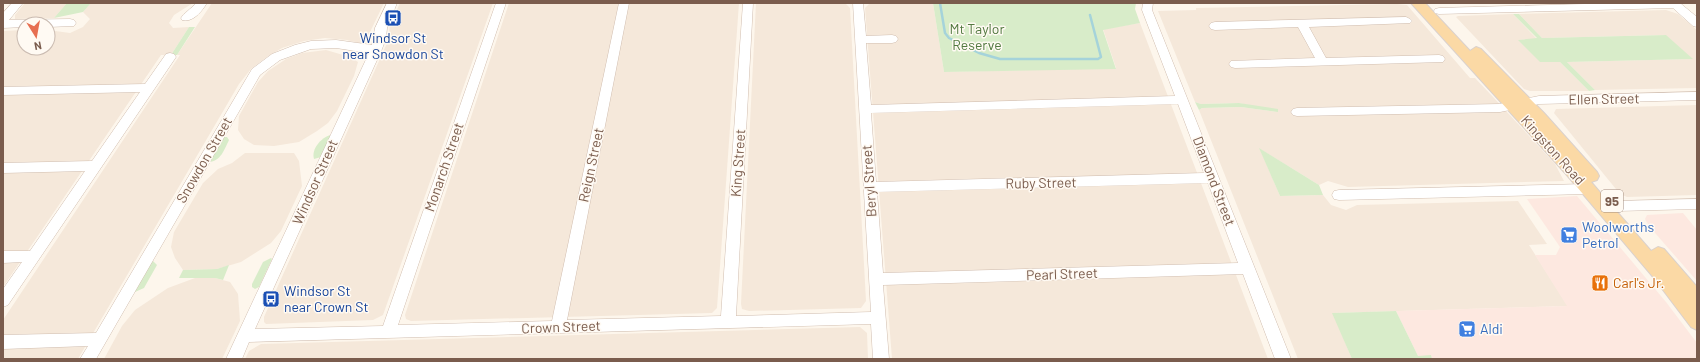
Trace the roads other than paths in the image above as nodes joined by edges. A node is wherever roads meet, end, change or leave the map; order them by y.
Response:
1 (18, 3) edge
2 (202, 3) edge
3 (392, 3) edge
4 (501, 3) edge
5 (624, 3) edge
6 (748, 3) edge
7 (858, 3) edge
8 (1148, 3) edge
9 (1418, 3) edge
10 (1435, 7) edge
11 (186, 18) dead end
12 (3, 20) edge
13 (1406, 21) dead end
14 (70, 23) dead end
15 (1697, 23) edge
16 (3, 24) edge
17 (1302, 24) junction
18 (1215, 26) dead end
19 (892, 39) dead end
20 (860, 40) junction
21 (376, 49) junction
22 (170, 57) dead end
23 (1439, 59) dead end
24 (1323, 62) junction
25 (1235, 64) dead end
26 (149, 88) junction
27 (3, 91) edge
28 (1697, 96) edge
29 (1182, 100) junction
30 (1519, 104) junction
31 (864, 109) junction
32 (1297, 112) dead end
33 (95, 166) junction
34 (3, 168) edge
35 (1213, 178) junction
36 (870, 187) junction
37 (1588, 189) junction
38 (1339, 195) dead end
39 (1697, 204) edge
40 (1617, 206) junction
41 (34, 256) junction
42 (3, 257) edge
43 (1248, 268) junction
44 (876, 279) junction
45 (1697, 300) edge
46 (3, 301) edge
47 (878, 318) junction
48 (728, 322) junction
49 (1697, 322) edge
50 (558, 328) junction
51 (388, 332) junction
52 (244, 336) junction
53 (99, 339) junction
54 (3, 342) edge
55 (88, 359) edge
56 (234, 359) edge
57 (881, 359) edge
58 (1283, 359) edge

1 - 12 street
2 - 11 street
3 - 21 street, Windsor Street
4 - 51 street, Monarch Street
5 - 50 street, Reign Street
6 - 48 street, King Street
7 - 20 street, Beryl Street
8 - 29 street, Diamond Street
9 - 30 main road, Kingston Road / 95
10 - 15 street
10 - 30 main road, Kingston Road / 95
13 - 17 street
14 - 16 street
17 - 18 street
17 - 24 street
19 - 20 street
20 - 31 street, Beryl Street
21 - 52 street, Windsor Street
21 - 53 street, Snowdon Street
22 - 26 street
23 - 24 street
24 - 25 street
26 - 27 street
26 - 33 street
28 - 30 street, Ellen Street
29 - 31 street
29 - 35 street, Diamond Street
30 - 32 street, Ellen Street
30 - 37 main road, Kingston Road / 95
30 - 40 main road, Kingston Road / 95
31 - 36 street, Beryl Street
33 - 34 street
33 - 41 street
35 - 36 street, Ruby Street
35 - 43 street, Diamond Street
36 - 44 street, Beryl Street
37 - 38 street
37 - 49 main road, Kingston Road / 95
39 - 40 street
40 - 45 main road, Kingston Road / 95
41 - 42 street
41 - 46 street
43 - 44 street, Pearl Street
43 - 58 street, Diamond Street
44 - 47 street, Beryl Street
47 - 48 street, Crown Street
47 - 57 street, Beryl Street
48 - 50 street, Crown Street
50 - 51 street, Crown Street
51 - 52 street, Crown Street
52 - 56 street, Windsor Street
53 - 54 street
53 - 55 street, Snowdon Street

